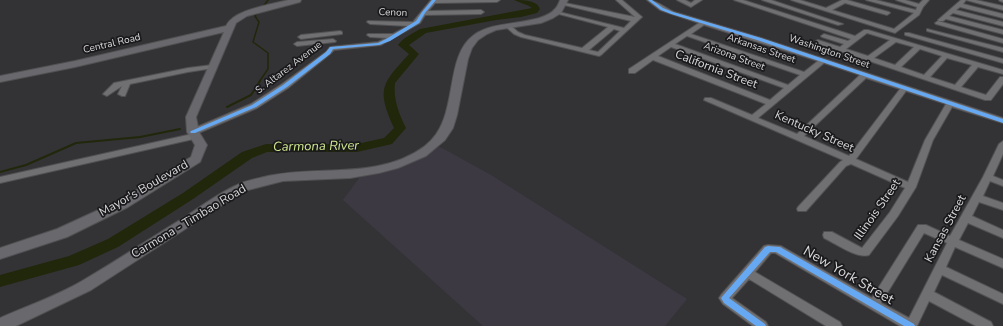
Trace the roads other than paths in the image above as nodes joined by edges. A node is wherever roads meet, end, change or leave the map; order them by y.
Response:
1 (297, 0) edge
2 (497, 0) edge
3 (585, 0) edge
4 (619, 0) edge
5 (650, 0) edge
6 (680, 0) edge
7 (699, 0) edge
8 (737, 0) edge
9 (765, 0) edge
10 (794, 0) edge
11 (869, 0) edge
12 (899, 0) edge
13 (926, 0) edge
14 (964, 0) edge
15 (969, 0) edge
16 (433, 1) edge
17 (563, 1) edge
18 (959, 5) junction
19 (920, 6) junction
20 (580, 7) junction
21 (866, 7) junction
22 (894, 7) junction
23 (1003, 8) edge
24 (827, 10) junction
25 (952, 11) junction
26 (481, 12) dead end
27 (557, 12) junction
28 (918, 12) junction
29 (423, 13) junction
30 (1003, 16) edge
31 (849, 17) junction
32 (944, 17) junction
33 (880, 18) junction
34 (636, 20) junction
35 (370, 22) dead end
36 (704, 22) junction
37 (938, 23) junction
38 (416, 24) junction
39 (840, 24) junction
40 (1003, 24) edge
41 (508, 26) junction
42 (612, 26) junction
43 (229, 28) junction
44 (625, 30) junction
45 (829, 30) junction
46 (929, 30) junction
47 (1003, 32) edge
48 (686, 34) junction
49 (907, 34) dead end
50 (370, 35) dead end
51 (394, 36) junction
52 (824, 36) dead end
53 (300, 37) dead end
54 (920, 37) junction
55 (855, 38) junction
56 (894, 40) junction
57 (1003, 41) edge
58 (818, 42) dead end
59 (848, 43) junction
60 (296, 44) dead end
61 (333, 44) junction
62 (671, 45) junction
63 (918, 47) junction
64 (584, 50) junction
65 (840, 50) junction
66 (1003, 50) edge
67 (946, 55) junction
68 (653, 57) junction
69 (868, 59) junction
70 (823, 60) junction
71 (1003, 61) edge
72 (976, 64) junction
73 (212, 67) junction
74 (896, 68) junction
75 (632, 71) dead end
76 (1003, 72) edge
77 (806, 75) junction
78 (865, 75) junction
79 (925, 78) junction
80 (0, 79) edge
81 (1003, 79) edge
82 (127, 83) junction
83 (790, 88) junction
84 (956, 88) junction
85 (904, 89) junction
86 (107, 94) dead end
87 (122, 94) dead end
88 (708, 100) dead end
89 (771, 103) junction
90 (950, 104) junction
91 (753, 118) junction
92 (1003, 122) edge
93 (194, 134) junction
94 (798, 137) junction
95 (1003, 144) edge
96 (1000, 160) edge
97 (850, 161) junction
98 (988, 177) junction
99 (0, 180) edge
100 (1003, 183) edge
101 (911, 188) junction
102 (977, 197) junction
103 (1003, 207) edge
104 (802, 209) dead end
105 (966, 218) junction
106 (1003, 234) edge
107 (828, 235) dead end
108 (953, 242) junction
109 (0, 254) edge
110 (1003, 264) edge
111 (940, 268) junction
112 (748, 272) junction
113 (927, 294) junction
114 (1003, 299) edge
115 (874, 305) junction
116 (0, 326) edge
117 (762, 326) edge
118 (836, 326) edge
119 (911, 326) edge
120 (987, 326) edge

1 - 43 main road, Mayor's Boulevard
2 - 16 street
3 - 20 street
4 - 34 street
5 - 36 street, Washington Street
6 - 7 street
8 - 45 street
9 - 39 street
10 - 24 street
11 - 22 street
12 - 19 street
13 - 19 street
14 - 18 street
15 - 23 street
16 - 29 street, S. Altarez Avenue
17 - 20 street
17 - 27 main road
18 - 25 street
18 - 30 street
19 - 28 street
20 - 34 street
21 - 24 street
21 - 31 street
21 - 33 street
22 - 28 street
22 - 33 street
24 - 31 street
25 - 32 street
25 - 40 street
26 - 29 street
27 - 41 main road, Carmona - Timbao Road
27 - 42 street
28 - 33 street
29 - 38 street, S. Altarez Avenue
31 - 33 street
31 - 39 street
32 - 37 street
32 - 47 street
34 - 44 street
35 - 38 street, Cenon
36 - 48 street
36 - 70 street, Washington Street
37 - 46 street
37 - 57 street
38 - 51 street, S. Altarez Avenue
39 - 45 street
41 - 64 street
41 - 116 main road, Carmona - Timbao Road
42 - 44 street
42 - 64 street
43 - 73 main road, Mayor's Boulevard
43 - 80 main road, Central Road
44 - 64 street
45 - 55 street
46 - 54 street
46 - 66 street
48 - 62 street
48 - 77 street, Arkansas Street
49 - 54 street
50 - 51 street
51 - 61 street, S. Altarez Avenue
52 - 59 street
53 - 61 street
54 - 71 street
55 - 56 street
55 - 59 street
56 - 63 street
56 - 69 street
58 - 65 street
59 - 65 street
60 - 61 street
61 - 93 street, S. Altarez Avenue
62 - 68 street
62 - 83 street, Arizona Street
63 - 67 street
63 - 74 street
65 - 69 street
67 - 72 street
67 - 79 street
68 - 75 street
68 - 89 street, California Street
69 - 74 street
70 - 77 street
70 - 78 street, Washington Street
72 - 76 street
72 - 84 street
73 - 82 street
73 - 93 main road, Mayor's Boulevard
74 - 79 street
77 - 83 street
78 - 85 street, Washington Street
78 - 94 street
79 - 84 street
81 - 84 street
82 - 86 street
82 - 87 street
83 - 89 street
85 - 90 street, Washington Street
85 - 97 street
88 - 91 street, Kentucky Street
89 - 91 street
90 - 92 street, Washington Street
90 - 101 street, Illinois Street
91 - 94 street, Kentucky Street
93 - 99 street, S. Altarez Avenue
93 - 109 main road, Mayor's Boulevard
94 - 97 street, Kentucky Street
95 - 96 street, Kansas Street
96 - 98 street, Kansas Street
97 - 101 street, Kentucky Street
97 - 104 street
98 - 100 street
98 - 102 street, Kansas Street
101 - 107 street, Illinois Street
102 - 103 street
102 - 105 street, Kansas Street
105 - 106 street
105 - 108 street, Kansas Street
108 - 110 street
108 - 111 street, Kansas Street
108 - 115 street
111 - 113 street, Kansas Street
111 - 114 street
112 - 115 street, New York Street
112 - 117 street
112 - 118 street
113 - 119 street, Kansas Street
113 - 120 street
115 - 119 street, New York Street

